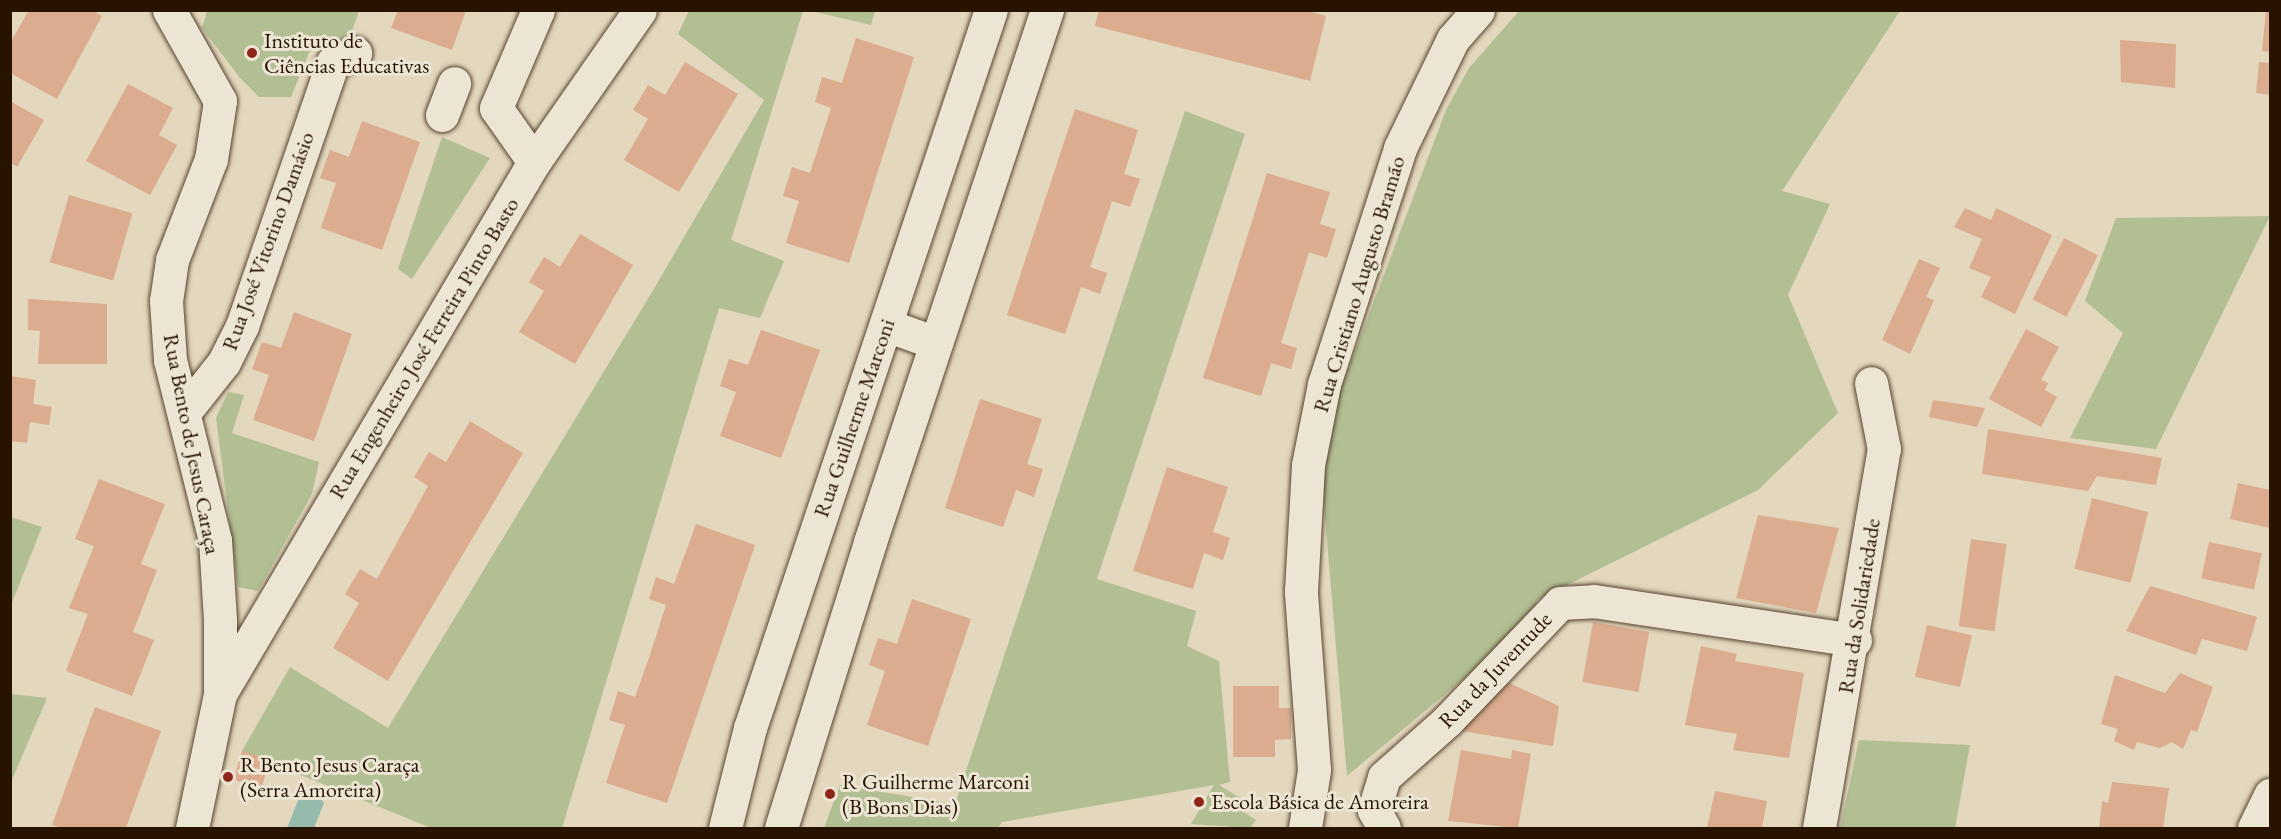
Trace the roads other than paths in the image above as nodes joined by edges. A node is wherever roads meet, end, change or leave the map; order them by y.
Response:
1 (169, 10) edge
2 (538, 10) edge
3 (640, 10) edge
4 (991, 10) edge
5 (1047, 10) edge
6 (1478, 10) edge
7 (344, 58) dead end
8 (454, 83) dead end
9 (442, 115) dead end
10 (534, 162) junction
11 (886, 325) junction
12 (936, 343) junction
13 (1871, 383) dead end
14 (186, 410) junction
15 (1856, 640) junction
16 (220, 694) junction
17 (2271, 795) edge
18 (192, 828) edge
19 (725, 828) edge
20 (781, 828) edge
21 (1305, 828) edge
22 (1384, 828) edge
23 (1819, 828) edge
24 (2254, 828) edge

1 - 14 street, Rua Bento de Jesus Caraça
2 - 10 street
3 - 10 street, Rua Engenheiro José Ferreira Pinto Basto
4 - 11 street, Rua Guilherme Marconi
5 - 12 street
6 - 21 street, Rua Cristiano Augusto Bramão
7 - 14 street, Rua José Vitorino Damásio
8 - 9 street
10 - 16 street, Rua Engenheiro José Ferreira Pinto Basto
11 - 12 street
11 - 19 street, Rua Guilherme Marconi
12 - 20 street
13 - 15 street, Rua da Solidariedade
14 - 16 street, Rua Bento de Jesus Caraça
15 - 22 street, Rua da Juventude
15 - 23 street, Rua da Solidariedade
16 - 18 street, Rua Bento de Jesus Caraça
17 - 24 street

